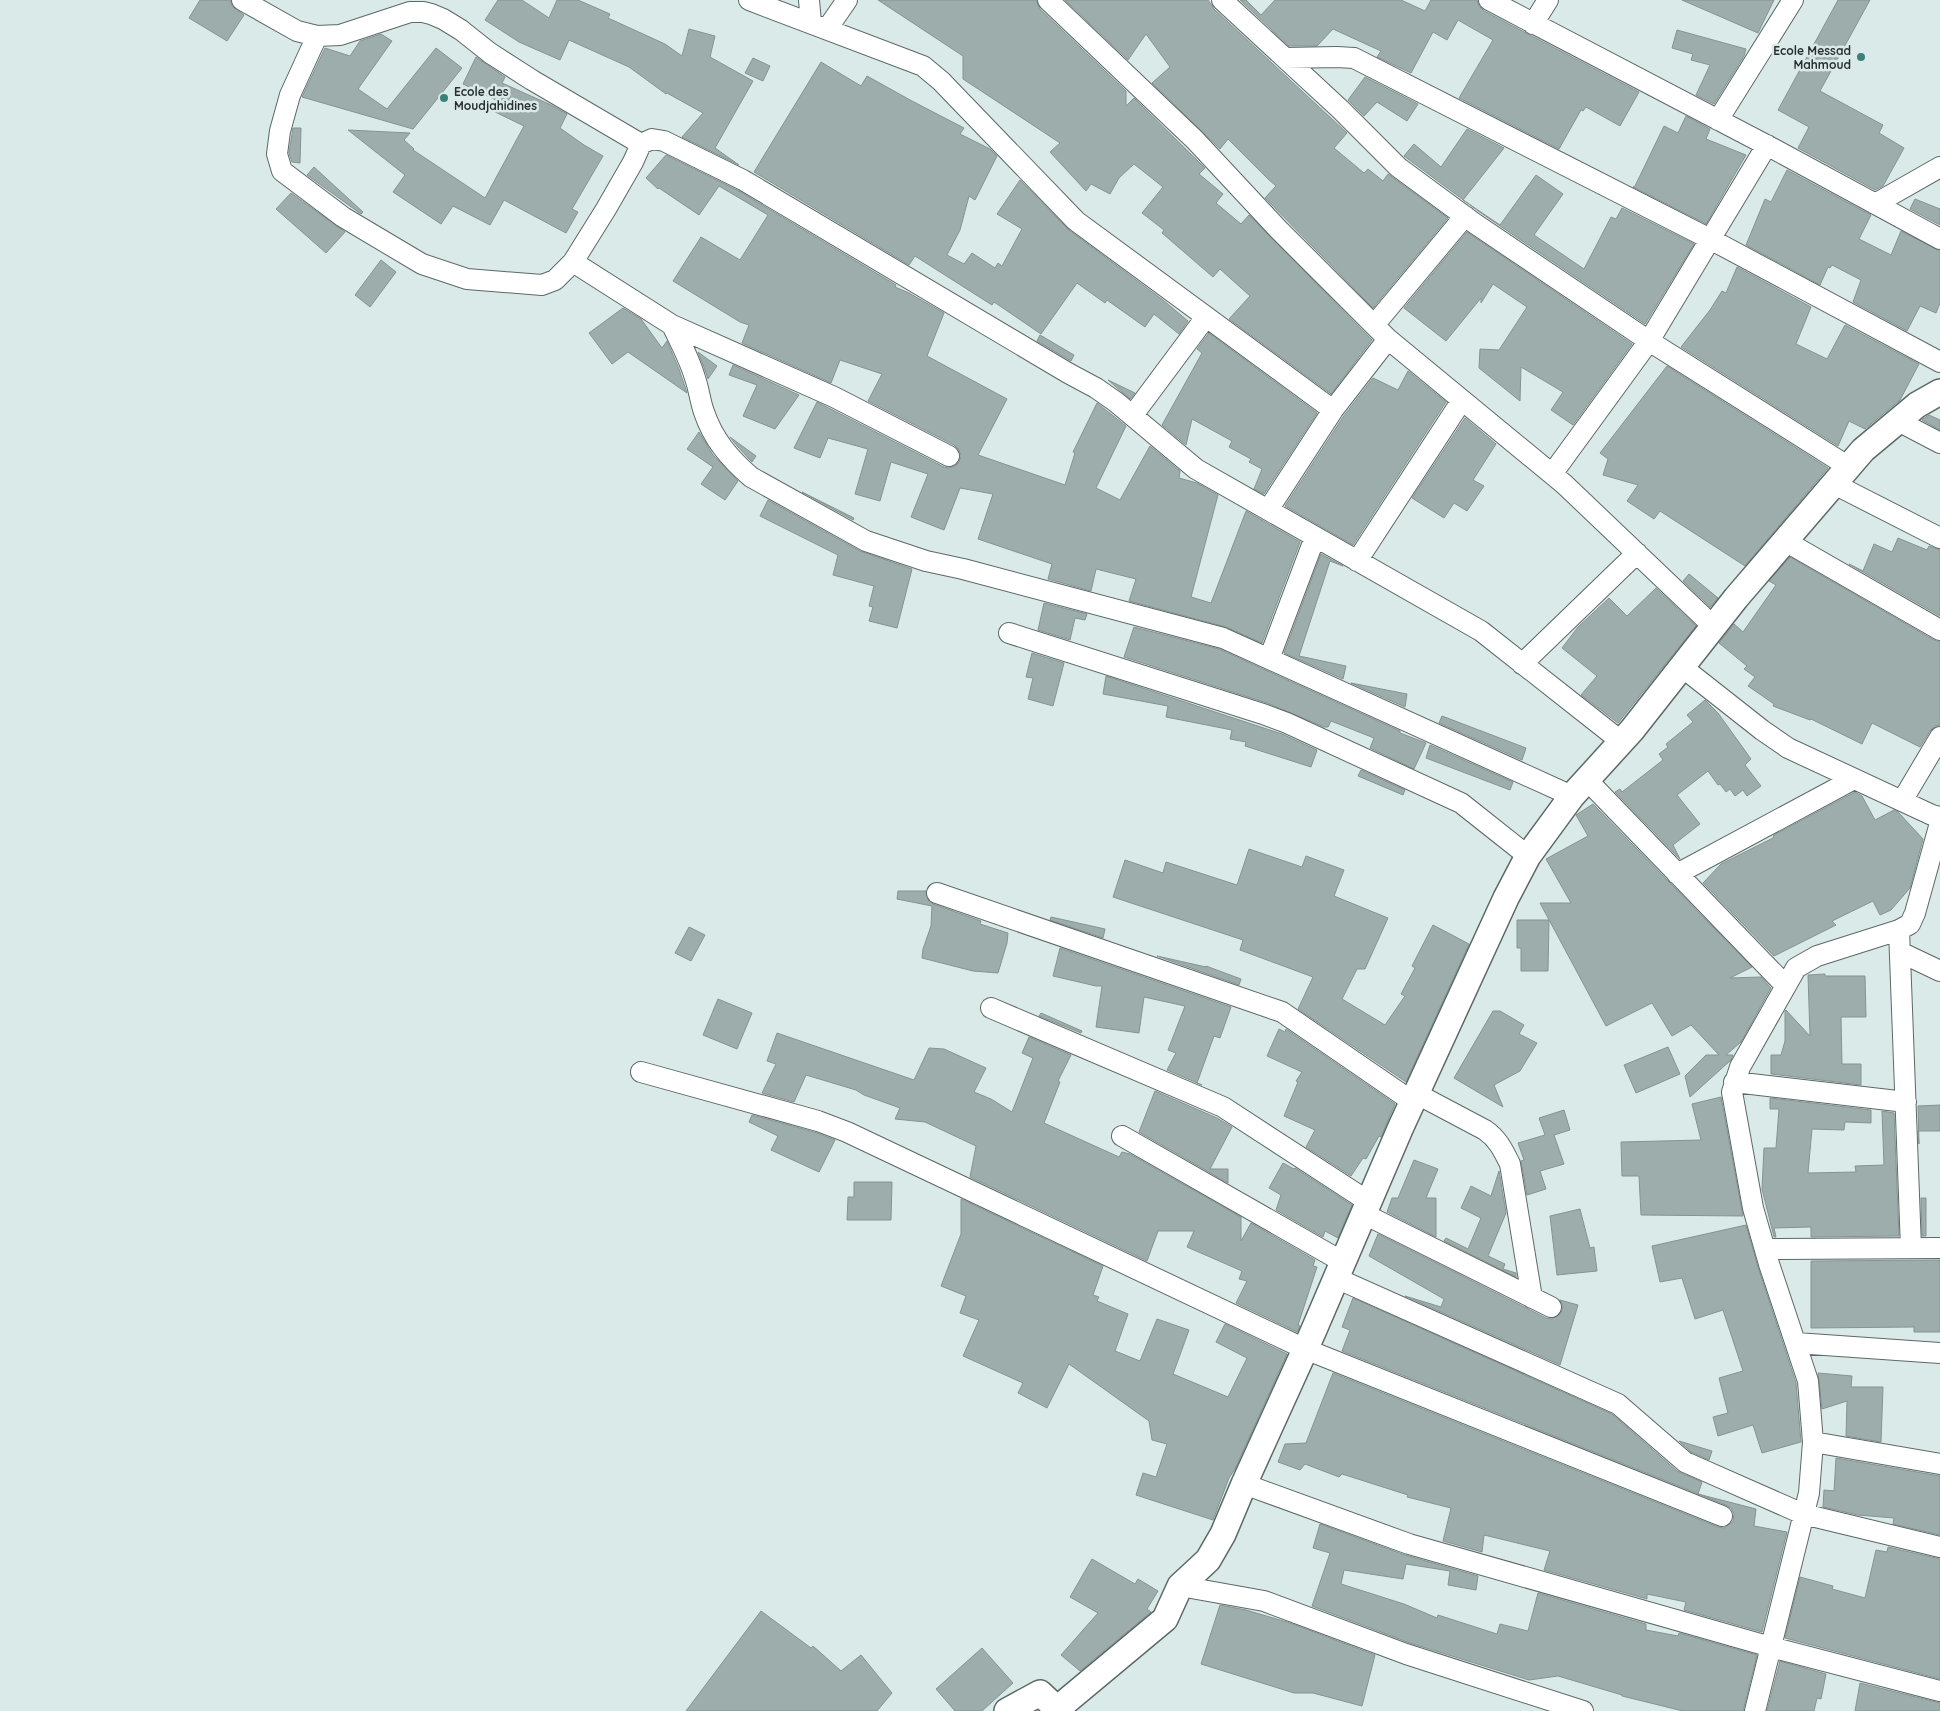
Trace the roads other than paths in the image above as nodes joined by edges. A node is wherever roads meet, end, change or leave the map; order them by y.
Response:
1 (242, 0) edge
2 (750, 0) edge
3 (809, 0) edge
4 (847, 0) edge
5 (1048, 0) edge
6 (1222, 0) edge
7 (1489, 0) edge
8 (1548, 0) edge
9 (1793, 0) edge
10 (1533, 24) junction
11 (819, 26) junction
12 (317, 36) junction
13 (1285, 58) junction
14 (1718, 120) junction
15 (641, 144) junction
16 (1767, 145) junction
17 (1940, 167) edge
18 (1875, 204) junction
19 (1465, 216) junction
20 (1710, 239) junction
21 (1940, 239) edge
22 (573, 262) junction
23 (1206, 317) junction
24 (672, 325) junction
25 (1381, 332) junction
26 (1649, 340) junction
27 (1940, 362) edge
28 (1940, 392) edge
29 (1462, 400) junction
30 (1333, 410) junction
31 (1133, 416) junction
32 (1898, 421) junction
33 (1940, 443) edge
34 (948, 456) dead end
35 (1552, 474) junction
36 (1842, 475) junction
37 (1268, 510) junction
38 (1315, 537) junction
39 (1940, 538) edge
40 (1785, 541) junction
41 (1637, 553) junction
42 (1357, 561) junction
43 (1713, 626) junction
44 (1940, 630) edge
45 (1009, 633) dead end
46 (1269, 659) junction
47 (1522, 664) junction
48 (1682, 667) junction
49 (1940, 737) edge
50 (1622, 742) junction
51 (1854, 779) junction
52 (1579, 788) junction
53 (1902, 801) junction
54 (1940, 817) edge
55 (1940, 823) edge
56 (1528, 856) junction
57 (1677, 874) junction
58 (938, 893) dead end
59 (1899, 930) junction
60 (1900, 952) junction
61 (1940, 971) edge
62 (1784, 985) junction
63 (991, 1008) dead end
64 (641, 1072) dead end
65 (1734, 1082) junction
66 (1415, 1098) junction
67 (1906, 1102) junction
68 (1122, 1136) dead end
69 (1366, 1208) junction
70 (1911, 1248) junction
71 (1940, 1248) edge
72 (1765, 1249) junction
73 (1340, 1270) junction
74 (1532, 1298) junction
75 (1551, 1307) dead end
76 (1796, 1343) junction
77 (1305, 1349) junction
78 (1940, 1353) edge
79 (1813, 1442) junction
80 (1940, 1464) edge
81 (1244, 1484) junction
82 (1803, 1514) junction
83 (1722, 1516) dead end
84 (1940, 1547) edge
85 (1180, 1586) junction
86 (1771, 1647) junction
87 (1940, 1691) edge
88 (1042, 1702) edge
89 (1007, 1711) edge
90 (1583, 1711) edge
91 (1755, 1711) edge

1 - 12 street
2 - 11 street
3 - 11 street
4 - 11 street
5 - 25 street
6 - 13 street
7 - 10 street
8 - 10 street
9 - 14 street
10 - 14 street
11 - 23 street
12 - 15 street
12 - 22 street
13 - 19 street
13 - 20 street
14 - 16 street
15 - 22 street
15 - 31 street
16 - 18 street
16 - 20 street
17 - 18 street
18 - 21 street
19 - 25 street
19 - 26 street
20 - 26 street
20 - 27 street
22 - 24 street
23 - 30 street
23 - 31 street
24 - 34 street
24 - 46 street
25 - 29 street
25 - 30 street
26 - 35 street
26 - 36 street
28 - 32 street
29 - 35 street
29 - 42 street
30 - 37 street
31 - 37 street
32 - 33 street
32 - 36 street
35 - 41 street
36 - 39 street
36 - 40 street
37 - 38 street
38 - 42 street
38 - 46 street
40 - 43 street
40 - 44 street
41 - 43 street
41 - 47 street
42 - 47 street
43 - 48 street
45 - 56 street
46 - 52 street
47 - 50 street
48 - 50 street
48 - 51 street
49 - 53 street
50 - 52 street
51 - 53 street
51 - 57 street
52 - 56 street
52 - 57 street
53 - 54 street
55 - 59 street
56 - 66 street
57 - 62 street
58 - 66 street
59 - 60 street
59 - 62 street
60 - 61 street
60 - 67 street
62 - 65 street
63 - 69 street
64 - 77 street
65 - 67 street
65 - 72 street
66 - 69 street
66 - 74 street
67 - 70 street
68 - 73 street
69 - 73 street
69 - 74 street
70 - 71 street
70 - 72 street
72 - 76 street
73 - 77 street
73 - 82 street
74 - 75 street
76 - 78 street
76 - 79 street
77 - 81 street
77 - 83 street
79 - 80 street
79 - 82 street
81 - 85 street
81 - 86 street
82 - 84 street
82 - 86 street
85 - 88 street
85 - 90 street
86 - 87 street
86 - 91 street
88 - 89 street

